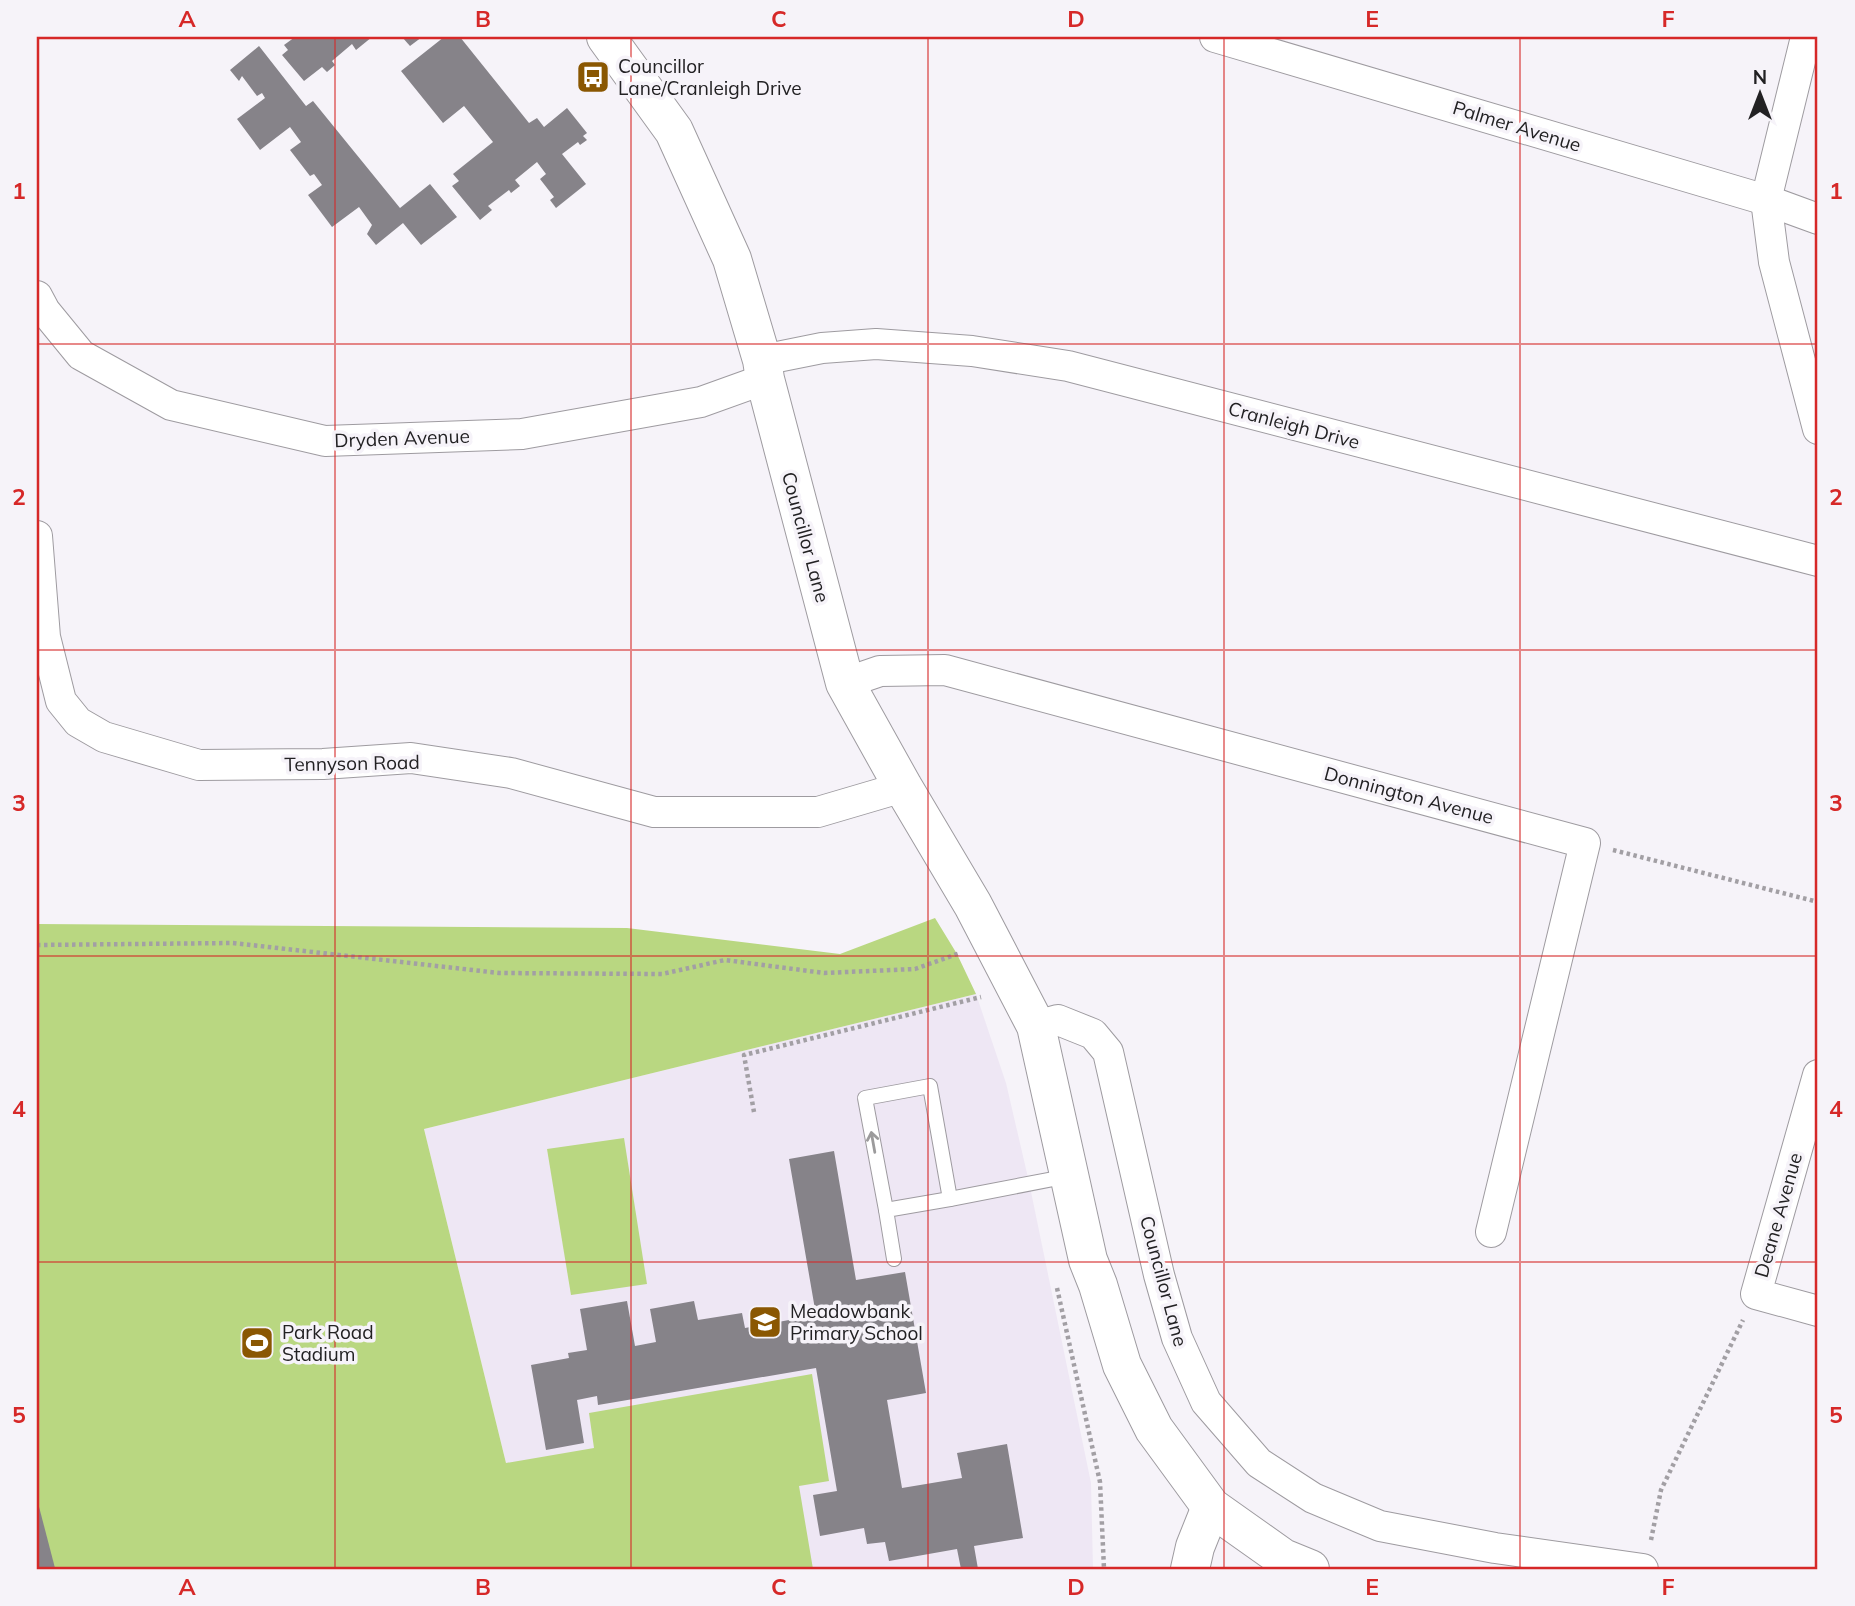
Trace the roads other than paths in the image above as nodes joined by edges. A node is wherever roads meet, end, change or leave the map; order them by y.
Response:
1 (1215, 37) edge
2 (1806, 37) edge
3 (614, 39) edge
4 (1766, 200) junction
5 (1818, 219) edge
6 (39, 311) edge
7 (763, 369) junction
8 (1818, 429) edge
9 (37, 536) edge
10 (1818, 561) edge
11 (845, 683) junction
12 (903, 787) junction
13 (1036, 1026) junction
14 (1818, 1075) edge
15 (1070, 1176) junction
16 (950, 1199) junction
17 (886, 1210) junction
18 (1491, 1232) dead end
19 (894, 1259) dead end
20 (1818, 1311) edge
21 (1212, 1507) junction
22 (1647, 1556) edge
23 (1257, 1558) edge
24 (1189, 1569) edge
25 (1310, 1569) edge

1 - 4 street, Palmer Avenue
2 - 4 street
3 - 7 street, Councillor Lane
4 - 5 street, Palmer Avenue
4 - 8 street
6 - 7 street, Dryden Avenue
7 - 10 street, Cranleigh Drive
7 - 11 street, Councillor Lane
9 - 12 street, Tennyson Road
11 - 12 street, Councillor Lane
11 - 18 street, Donnington Avenue
12 - 13 street, Councillor Lane
13 - 15 street, Councillor Lane
13 - 22 street, Councillor Lane
14 - 20 street, Deane Avenue
15 - 16 lane
15 - 21 street, Councillor Lane
16 - 17 lane
17 -> 16 lane
17 - 19 lane
21 - 23 street, Councillor Lane
21 - 24 street
23 - 25 street, Councillor Lane

